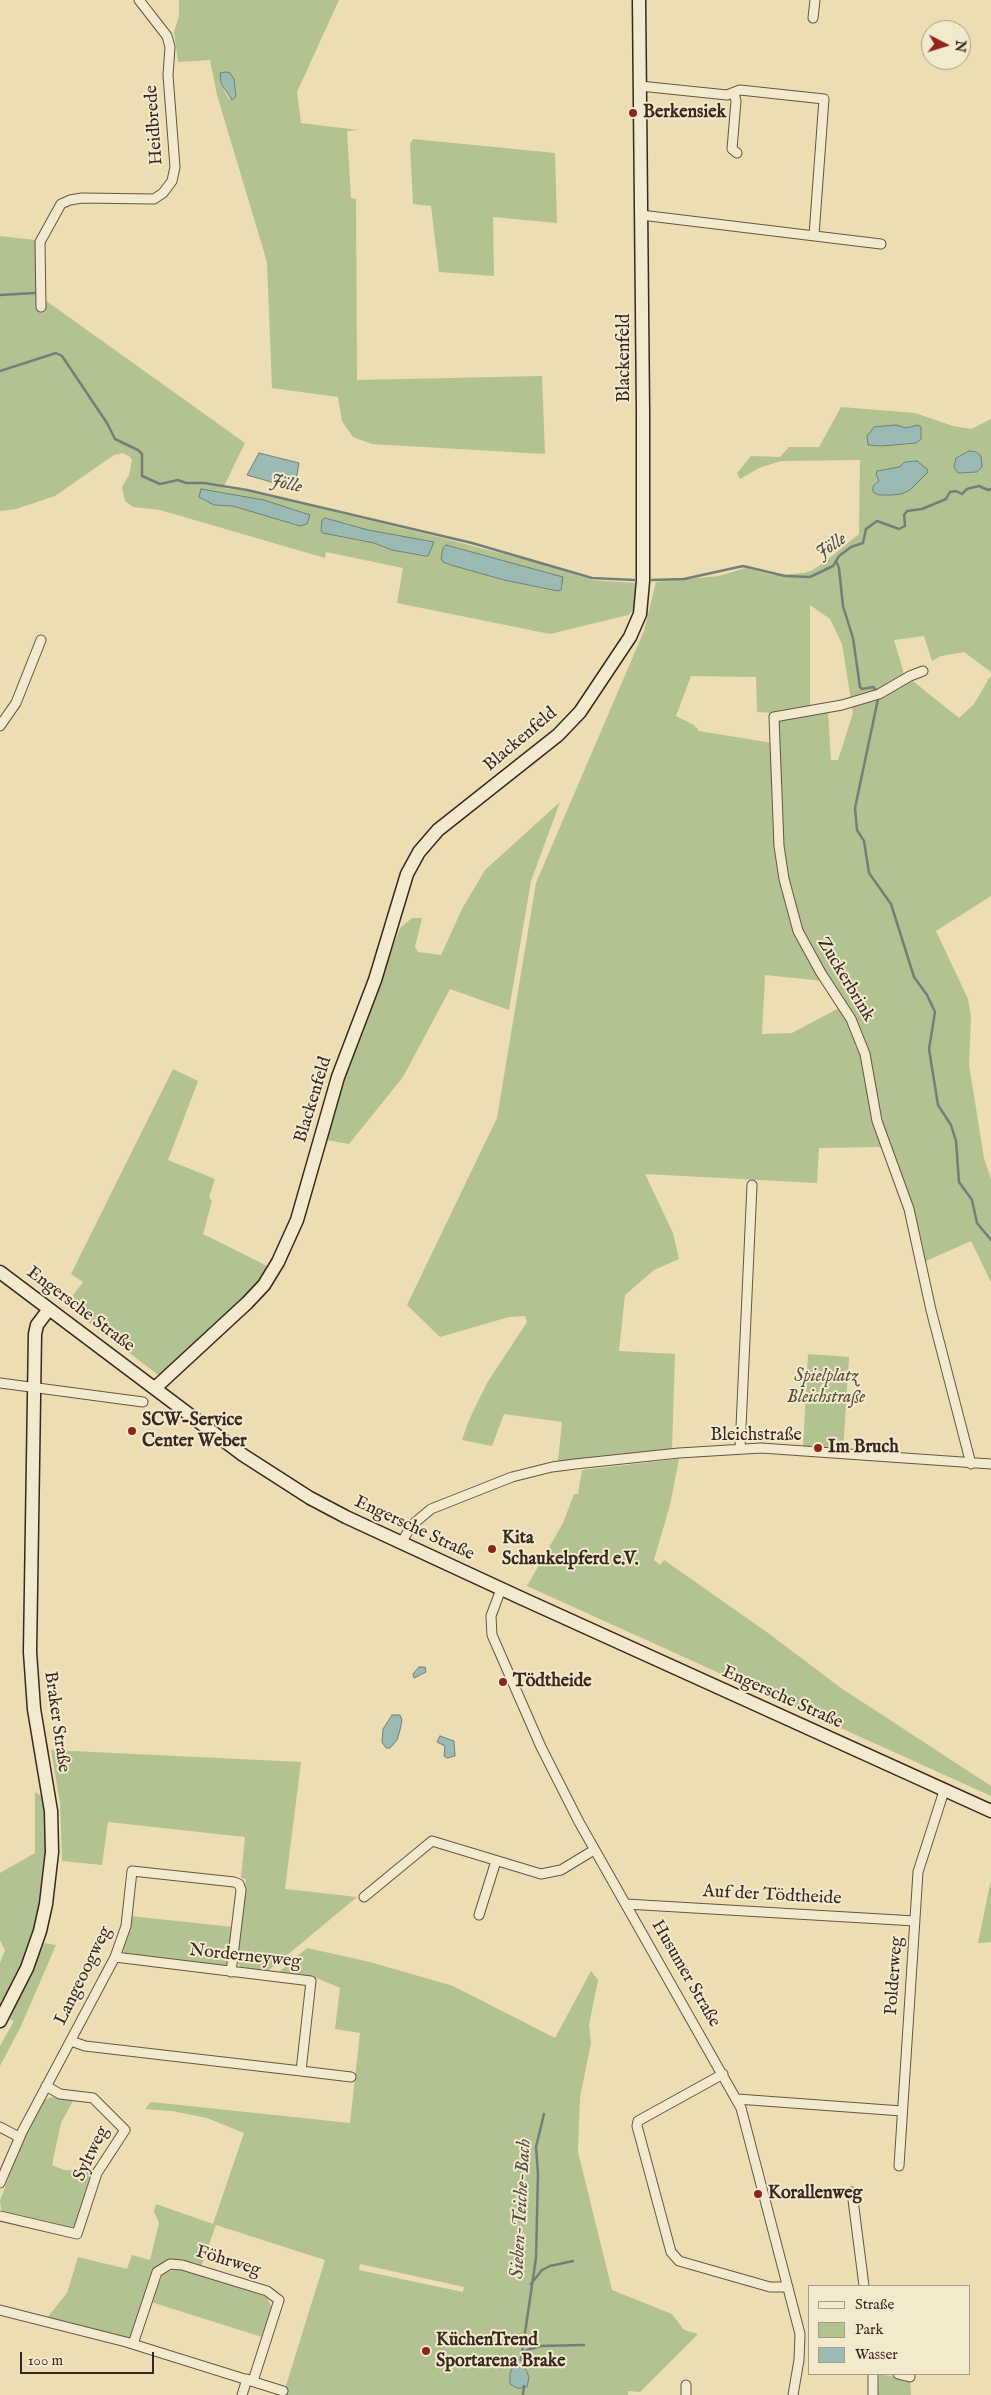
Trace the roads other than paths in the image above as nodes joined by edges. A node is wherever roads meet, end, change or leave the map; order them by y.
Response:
1 (139, 0) edge
2 (639, 0) edge
3 (815, 0) edge
4 (813, 18) dead end
5 (640, 86) junction
6 (734, 93) junction
7 (737, 153) dead end
8 (641, 215) junction
9 (814, 235) junction
10 (881, 244) dead end
11 (42, 307) dead end
12 (41, 640) dead end
13 (923, 671) dead end
14 (0, 726) edge
15 (752, 1185) dead end
16 (0, 1272) edge
17 (49, 1309) junction
18 (0, 1383) edge
19 (34, 1388) junction
20 (155, 1388) junction
21 (143, 1402) dead end
22 (740, 1449) junction
23 (971, 1464) junction
24 (991, 1464) edge
25 (401, 1543) junction
26 (501, 1589) junction
27 (944, 1791) junction
28 (991, 1811) edge
29 (594, 1850) junction
30 (496, 1861) junction
31 (364, 1897) dead end
32 (626, 1904) junction
33 (479, 1915) dead end
34 (915, 1921) junction
35 (115, 1957) junction
36 (232, 1972) junction
37 (0, 2021) edge
38 (71, 2041) junction
39 (301, 2071) junction
40 (723, 2074) junction
41 (351, 2076) dead end
42 (46, 2086) junction
43 (737, 2099) junction
44 (902, 2111) junction
45 (0, 2127) edge
46 (19, 2137) junction
47 (898, 2166) dead end
48 (0, 2183) edge
49 (852, 2192) dead end
50 (0, 2216) edge
51 (864, 2285) edge
52 (788, 2287) junction
53 (0, 2310) edge
54 (133, 2344) junction
55 (800, 2348) junction
56 (808, 2350) edge
57 (873, 2375) edge
58 (902, 2375) edge
59 (910, 2377) dead end
60 (250, 2380) junction
61 (283, 2391) dead end
62 (242, 2395) edge
63 (793, 2395) edge
64 (873, 2395) edge

1 - 11 street, Heidbrede
2 - 5 main road, Blackenfeld
3 - 4 street
5 - 6 street
5 - 8 main road, Blackenfeld
6 - 7 street
6 - 9 street
8 - 9 street
8 - 20 main road, Blackenfeld
9 - 10 street
12 - 14 street
13 - 23 street, Zuckerbrink
15 - 22 street
16 - 17 main road, Engersche Straße
17 - 19 main road, Braker Straße
17 - 20 main road, Engersche Straße
18 - 19 street
19 - 21 street
19 - 37 main road, Braker Straße
20 - 25 main road, Engersche Straße
22 - 23 street, Bleichstraße
22 - 25 street, Bleichstraße
23 - 24 street, Bleichstraße
25 - 26 main road, Engersche Straße
26 - 27 main road, Engersche Straße
26 - 29 street, Husumer Straße
27 - 28 main road, Engersche Straße
27 - 34 street, Polderweg
29 - 30 street
29 - 32 street, Husumer Straße
30 - 31 street
30 - 33 street
32 - 34 street, Auf der Tödtheide
32 - 40 street, Husumer Straße
34 - 44 street, Polderweg
35 - 36 street, Norderneyweg
35 - 36 street, Langeoogweg
35 - 38 street, Langeoogweg
36 - 39 street, Norderneyweg
38 - 39 street
38 - 42 street, Langeoogweg
39 - 41 street
40 - 43 street, Husumer Straße
40 - 52 street
42 - 46 street, Langeoogweg
42 - 50 street, Syltweg
43 - 44 street
43 - 52 street, Husumer Straße
44 - 47 street, Polderweg
45 - 46 street
46 - 48 street, Langeoogweg
49 - 51 street
52 - 55 street, Husumer Straße
53 - 54 street
54 - 60 street
54 - 60 street, Föhrweg
55 - 56 street
55 - 63 street, Husumer Straße
57 - 64 street
58 - 59 street
60 - 61 street
60 - 62 street, Föhrweg

